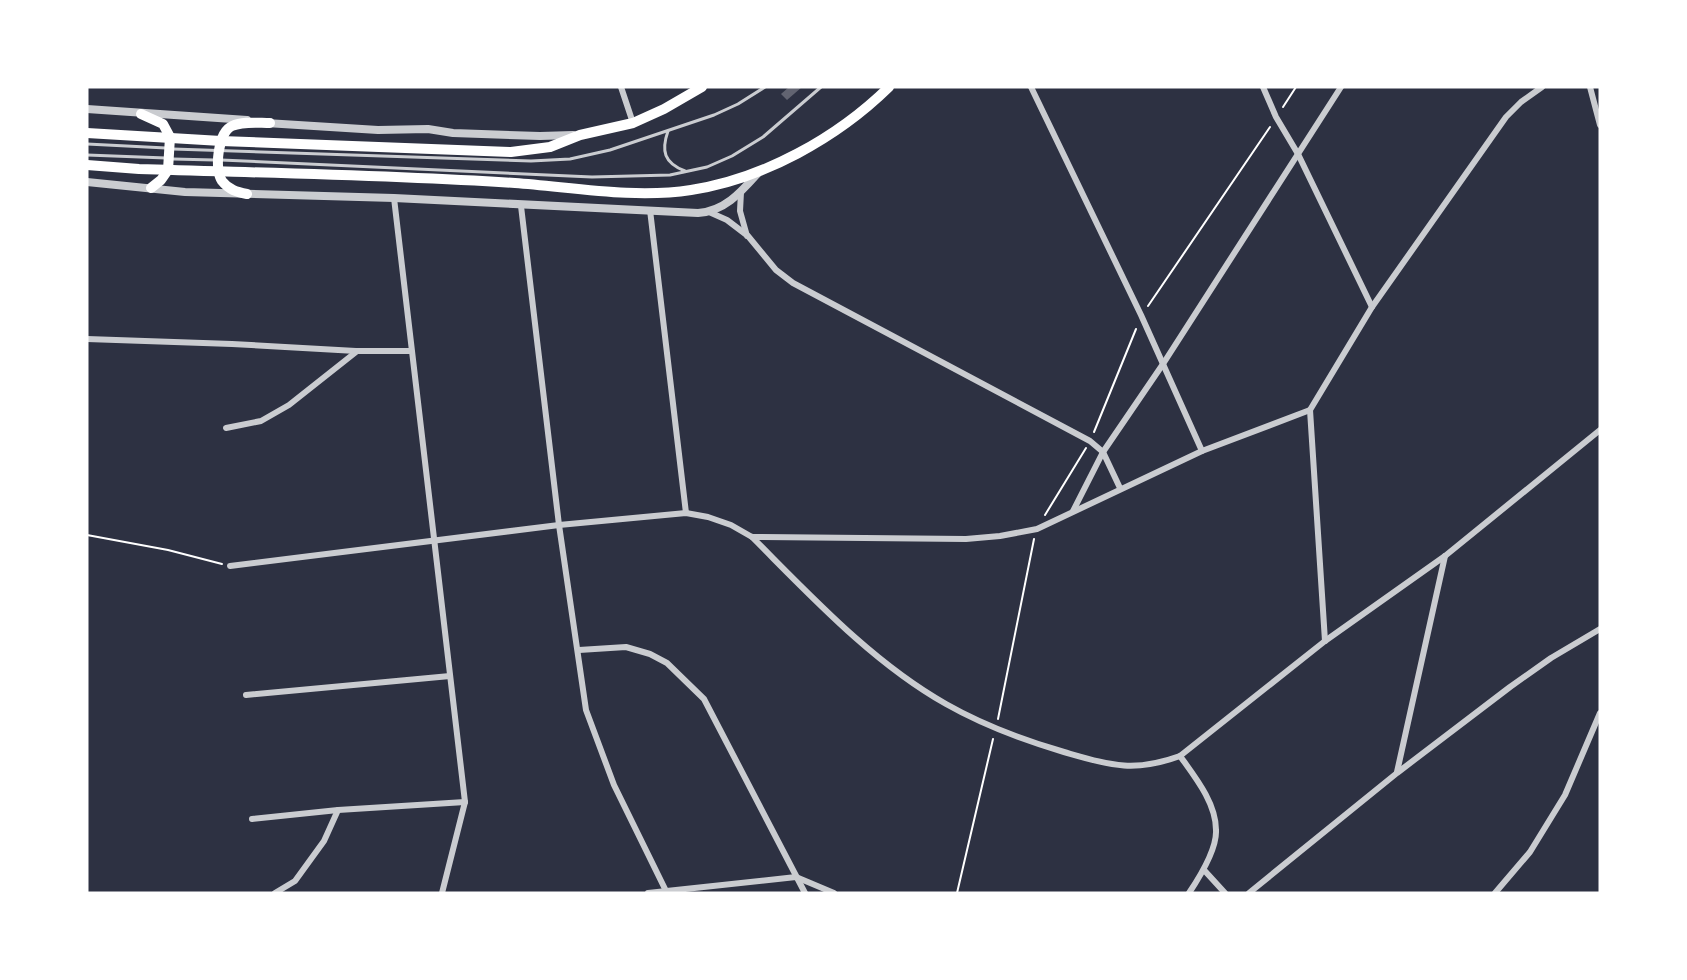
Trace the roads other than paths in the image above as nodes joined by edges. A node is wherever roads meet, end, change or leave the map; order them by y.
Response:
1 (621, 87) edge
2 (702, 87) edge
3 (765, 87) edge
4 (821, 87) edge
5 (889, 87) edge
6 (1032, 87) edge
7 (1263, 87) edge
8 (1341, 87) edge
9 (1542, 87) edge
10 (1590, 87) edge
11 (87, 109) edge
12 (141, 114) junction
13 (270, 123) junction
14 (633, 123) junction
15 (1600, 125) edge
16 (668, 131) junction
17 (87, 132) edge
18 (580, 135) junction
19 (87, 144) edge
20 (169, 153) junction
21 (1298, 154) junction
22 (87, 155) edge
23 (220, 156) junction
24 (87, 165) edge
25 (760, 170) junction
26 (687, 172) junction
27 (87, 182) edge
28 (151, 188) junction
29 (741, 192) junction
30 (247, 194) junction
31 (394, 198) junction
32 (521, 206) junction
33 (650, 210) junction
34 (709, 212) junction
35 (748, 236) junction
36 (1372, 307) junction
37 (87, 339) edge
38 (356, 351) junction
39 (411, 351) junction
40 (1163, 364) junction
41 (1310, 410) junction
42 (226, 428) dead end
43 (1600, 430) edge
44 (1202, 451) junction
45 (1103, 452) junction
46 (1120, 488) junction
47 (1073, 512) junction
48 (686, 513) junction
49 (559, 525) junction
50 (752, 537) junction
51 (433, 542) junction
52 (1445, 556) junction
53 (230, 566) road end
54 (1600, 629) edge
55 (1324, 641) junction
56 (579, 650) junction
57 (450, 676) junction
58 (246, 695) dead end
59 (1600, 712) edge
60 (1180, 756) junction
61 (1397, 773) junction
62 (465, 802) junction
63 (338, 810) junction
64 (252, 819) dead end
65 (1204, 870) junction
66 (796, 878) junction
67 (667, 892) edge
68 (275, 893) edge
69 (442, 893) edge
70 (648, 893) edge
71 (805, 893) edge
72 (834, 893) edge
73 (1189, 893) edge
74 (1225, 893) edge
75 (1249, 893) edge
76 (1495, 893) edge

1 - 14 street
2 - 14 main road
3 - 16 lane
4 - 26 lane
5 - 25 main road
6 - 40 street
7 - 21 street
8 - 21 street
9 - 36 street
10 - 15 street
11 - 12 street
12 - 13 street
12 - 20 main road
13 - 18 street
13 - 23 main road
14 - 18 main road
16 - 23 lane
16 - 26 lane
17 - 20 main road
18 - 23 main road
19 - 20 lane
20 - 22 lane
20 - 23 main road
20 - 23 main road
20 - 24 main road
20 - 28 main road
21 - 36 street
21 - 40 street
23 - 25 main road
23 - 26 lane
23 - 30 main road
25 - 29 street
27 - 28 street
28 - 30 street
29 - 34 street
29 - 35 street
30 - 31 street
31 - 32 street
31 - 39 street
32 - 33 street
32 - 49 street
33 - 34 street
33 - 48 street
34 - 35 street
35 - 45 street
36 - 41 street
37 - 38 street
38 - 39 street
38 - 42 street
39 - 51 street
40 - 44 street
40 - 45 street
41 - 44 street
41 - 55 street
43 - 52 street
44 - 46 street
45 - 46 street
45 - 47 street
46 - 47 street
47 - 50 street
48 - 49 street
48 - 50 street
49 - 51 street
49 - 56 street
50 - 60 street
51 - 53 street
51 - 57 street
52 - 55 street
52 - 61 street
54 - 61 street
55 - 60 street
56 - 66 street
56 - 67 street
57 - 58 street
57 - 62 street
59 - 76 street
60 - 65 street
61 - 75 street
62 - 63 street
62 - 69 street
63 - 64 street
63 - 68 street
65 - 73 street
65 - 74 street
66 - 67 street
66 - 71 street
66 - 72 street
67 - 70 street

